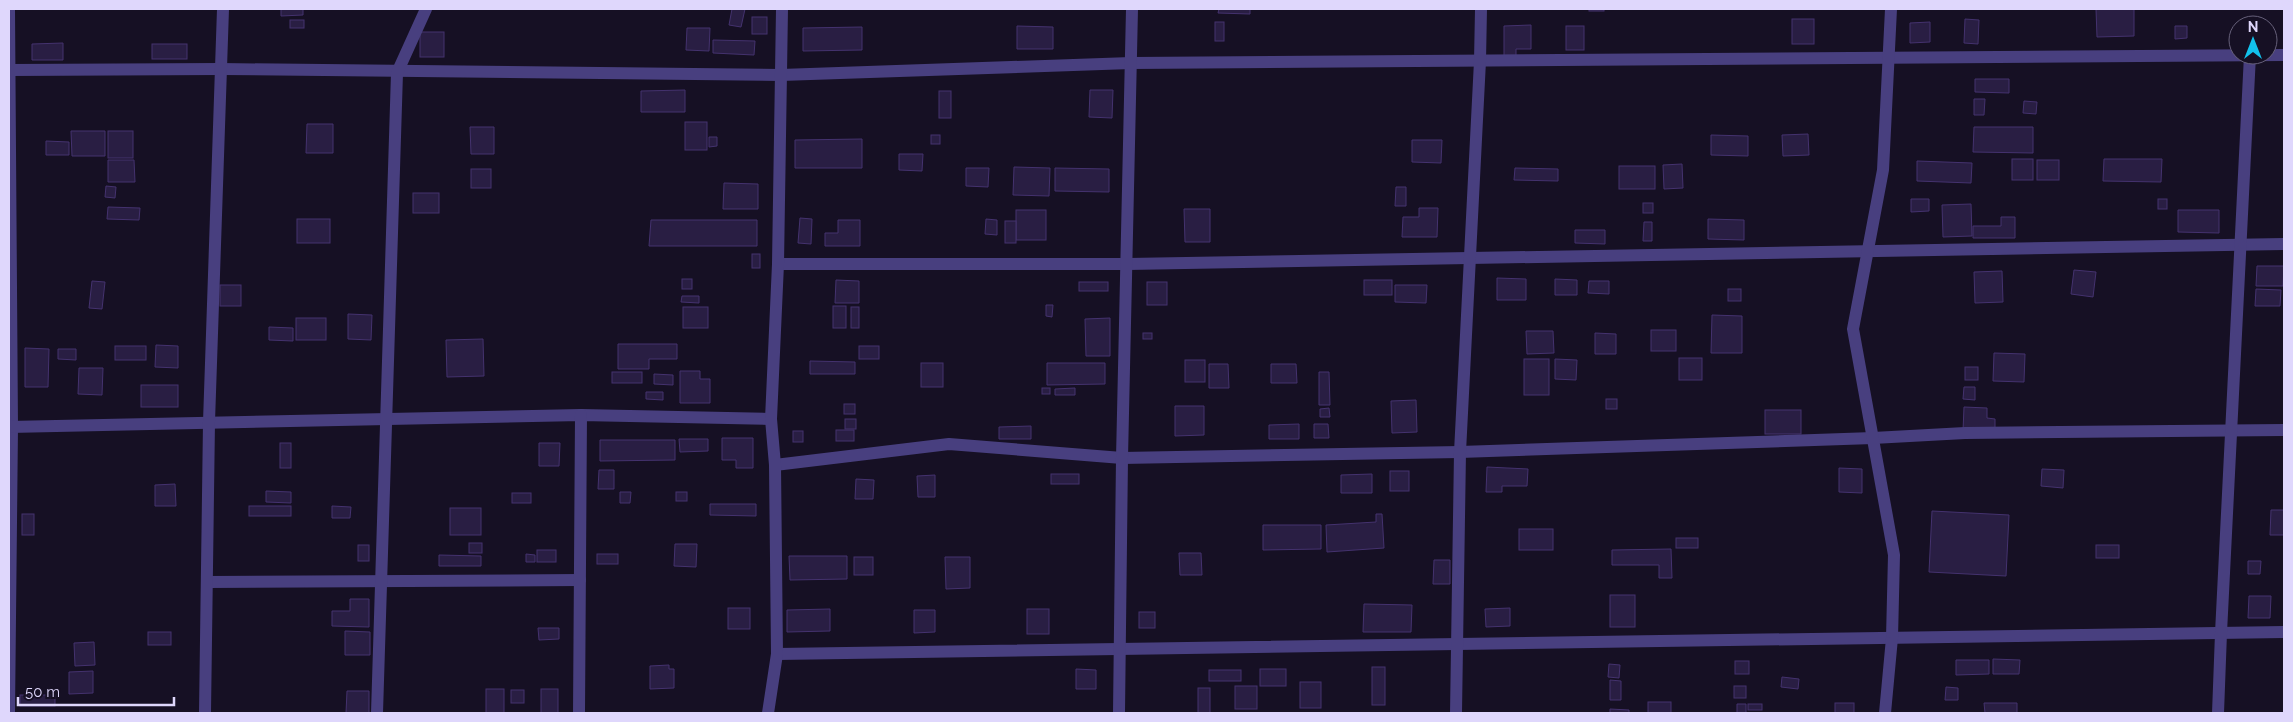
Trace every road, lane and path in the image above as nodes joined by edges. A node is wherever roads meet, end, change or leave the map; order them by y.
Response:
1 (9, 9) edge
2 (223, 9) edge
3 (426, 9) edge
4 (782, 9) edge
5 (1132, 9) edge
6 (1481, 9) edge
7 (1891, 9) edge
8 (2228, 55) edge
9 (1890, 58) junction
10 (1480, 60) junction
11 (1131, 63) junction
12 (2249, 65) edge
13 (221, 69) junction
14 (9, 70) edge
15 (397, 73) junction
16 (781, 75) junction
17 (2240, 244) junction
18 (2284, 244) edge
19 (1868, 251) junction
20 (1471, 257) junction
21 (778, 264) junction
22 (1128, 264) junction
23 (581, 415) junction
24 (386, 419) junction
25 (771, 419) junction
26 (209, 422) junction
27 (10, 427) edge
28 (2231, 430) junction
29 (2284, 430) edge
30 (1873, 438) junction
31 (1460, 452) junction
32 (1122, 458) junction
33 (775, 466) junction
34 (580, 580) junction
35 (381, 581) junction
36 (206, 582) junction
37 (2284, 632) edge
38 (2220, 633) junction
39 (1892, 638) junction
40 (1456, 644) junction
41 (1121, 649) junction
42 (777, 654) junction
43 (9, 713) edge
44 (204, 713) edge
45 (377, 713) edge
46 (579, 713) edge
47 (768, 713) edge
48 (1119, 713) edge
49 (1456, 713) edge
50 (1885, 713) edge
51 (2218, 713) edge

1 - 14 street
2 - 13 street
3 - 15 street
4 - 16 street
5 - 11 street
6 - 10 street
7 - 9 street
8 - 9 street
9 - 10 street
9 - 19 street
10 - 11 street
10 - 20 street
11 - 16 street
11 - 22 street
12 - 17 street
13 - 14 street
13 - 15 street
13 - 26 street
14 - 27 street
15 - 16 street
15 - 24 street
16 - 21 street
17 - 18 street
17 - 19 street
17 - 28 street
19 - 20 street
19 - 30 street
20 - 22 street
20 - 31 street
21 - 22 street
21 - 25 street
22 - 32 street
23 - 24 street
23 - 25 street
23 - 34 street
24 - 26 street
24 - 35 street
25 - 33 street
26 - 27 street
26 - 36 street
27 - 43 street
28 - 29 street
28 - 30 street
28 - 38 street
30 - 31 street
30 - 39 street
31 - 32 street
31 - 40 street
32 - 33 street
32 - 41 street
33 - 42 street
34 - 35 street
34 - 46 street
35 - 36 street
35 - 45 street
36 - 44 street
37 - 38 street
38 - 39 street
38 - 51 street
39 - 40 street
39 - 50 street
40 - 41 street
40 - 49 street
41 - 42 street
41 - 48 street
42 - 47 street

